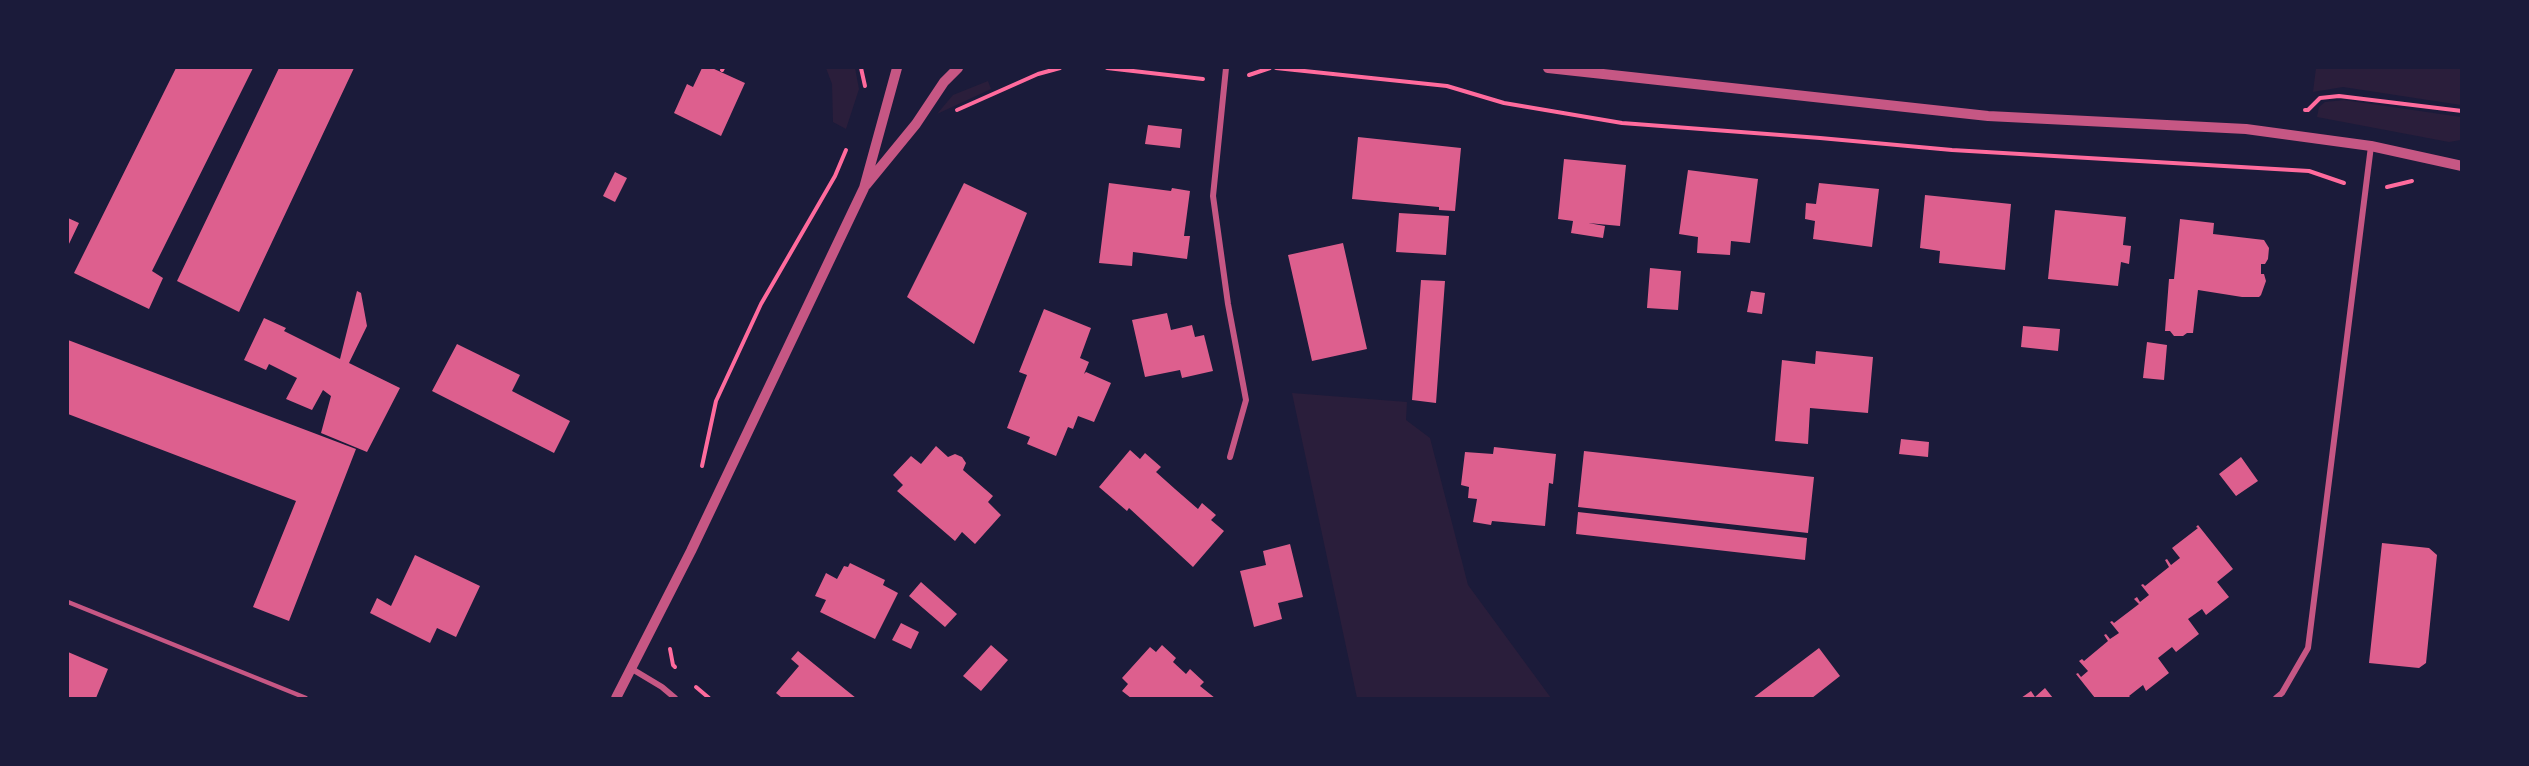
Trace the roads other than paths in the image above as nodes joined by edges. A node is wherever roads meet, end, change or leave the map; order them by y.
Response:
1 (897, 68) edge
2 (958, 68) edge
3 (1226, 68) edge
4 (1548, 68) edge
5 (2371, 146) junction
6 (2462, 166) edge
7 (864, 188) junction
8 (1230, 457) dead end
9 (68, 602) edge
10 (632, 669) junction
11 (306, 699) edge
12 (616, 699) edge
13 (675, 699) edge
14 (2276, 699) edge

1 - 7 street
2 - 7 street
3 - 8 street
4 - 5 street
5 - 6 street
5 - 14 street
7 - 10 street
9 - 11 lane
10 - 12 street
10 - 13 street

